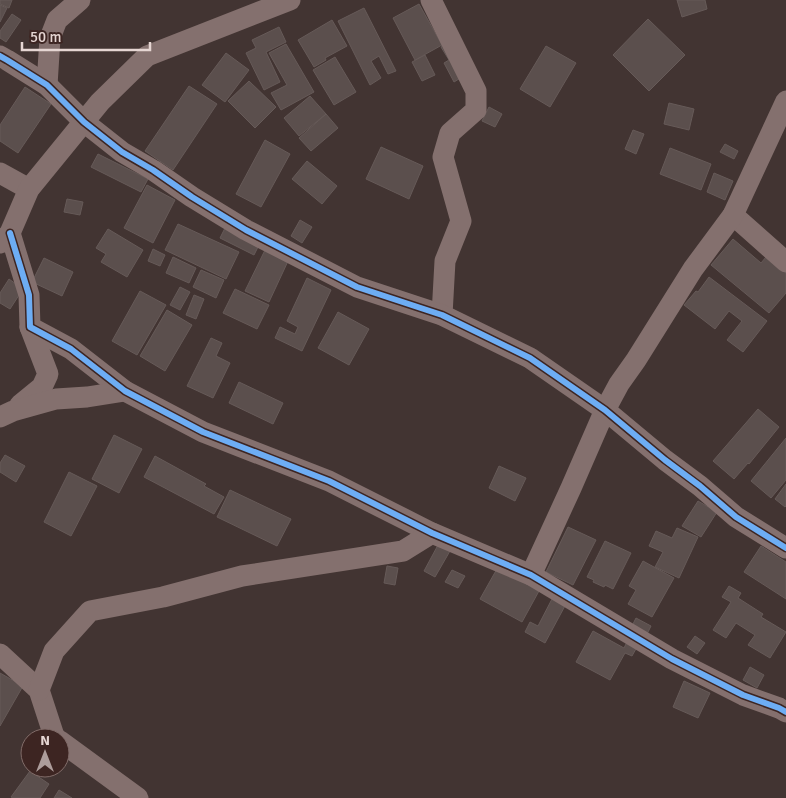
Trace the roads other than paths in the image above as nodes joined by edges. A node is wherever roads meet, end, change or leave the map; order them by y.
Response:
1 (80, 0) edge
2 (290, 0) edge
3 (432, 0) edge
4 (0, 56) edge
5 (47, 85) junction
6 (786, 101) edge
7 (84, 122) junction
8 (0, 173) edge
9 (29, 189) junction
10 (733, 215) junction
11 (5, 239) edge
12 (786, 262) edge
13 (442, 315) junction
14 (30, 327) junction
15 (125, 391) junction
16 (605, 410) junction
17 (7, 414) edge
18 (0, 430) edge
19 (432, 533) junction
20 (786, 548) edge
21 (531, 576) junction
22 (0, 654) edge
23 (39, 690) junction
24 (786, 712) edge
25 (51, 728) edge
26 (70, 748) edge
27 (138, 798) edge

1 - 5 street
2 - 7 street
3 - 13 street
4 - 5 street
5 - 7 street
6 - 10 street
7 - 9 street
7 - 13 street
8 - 9 street
9 - 11 street
10 - 12 street
10 - 16 street
11 - 14 street
13 - 16 street
14 - 15 street
14 - 17 street
15 - 17 street
15 - 19 street
16 - 20 street
16 - 21 street
17 - 18 street
19 - 21 street
19 - 23 street
21 - 24 street
22 - 23 street
23 - 25 street
26 - 27 street

